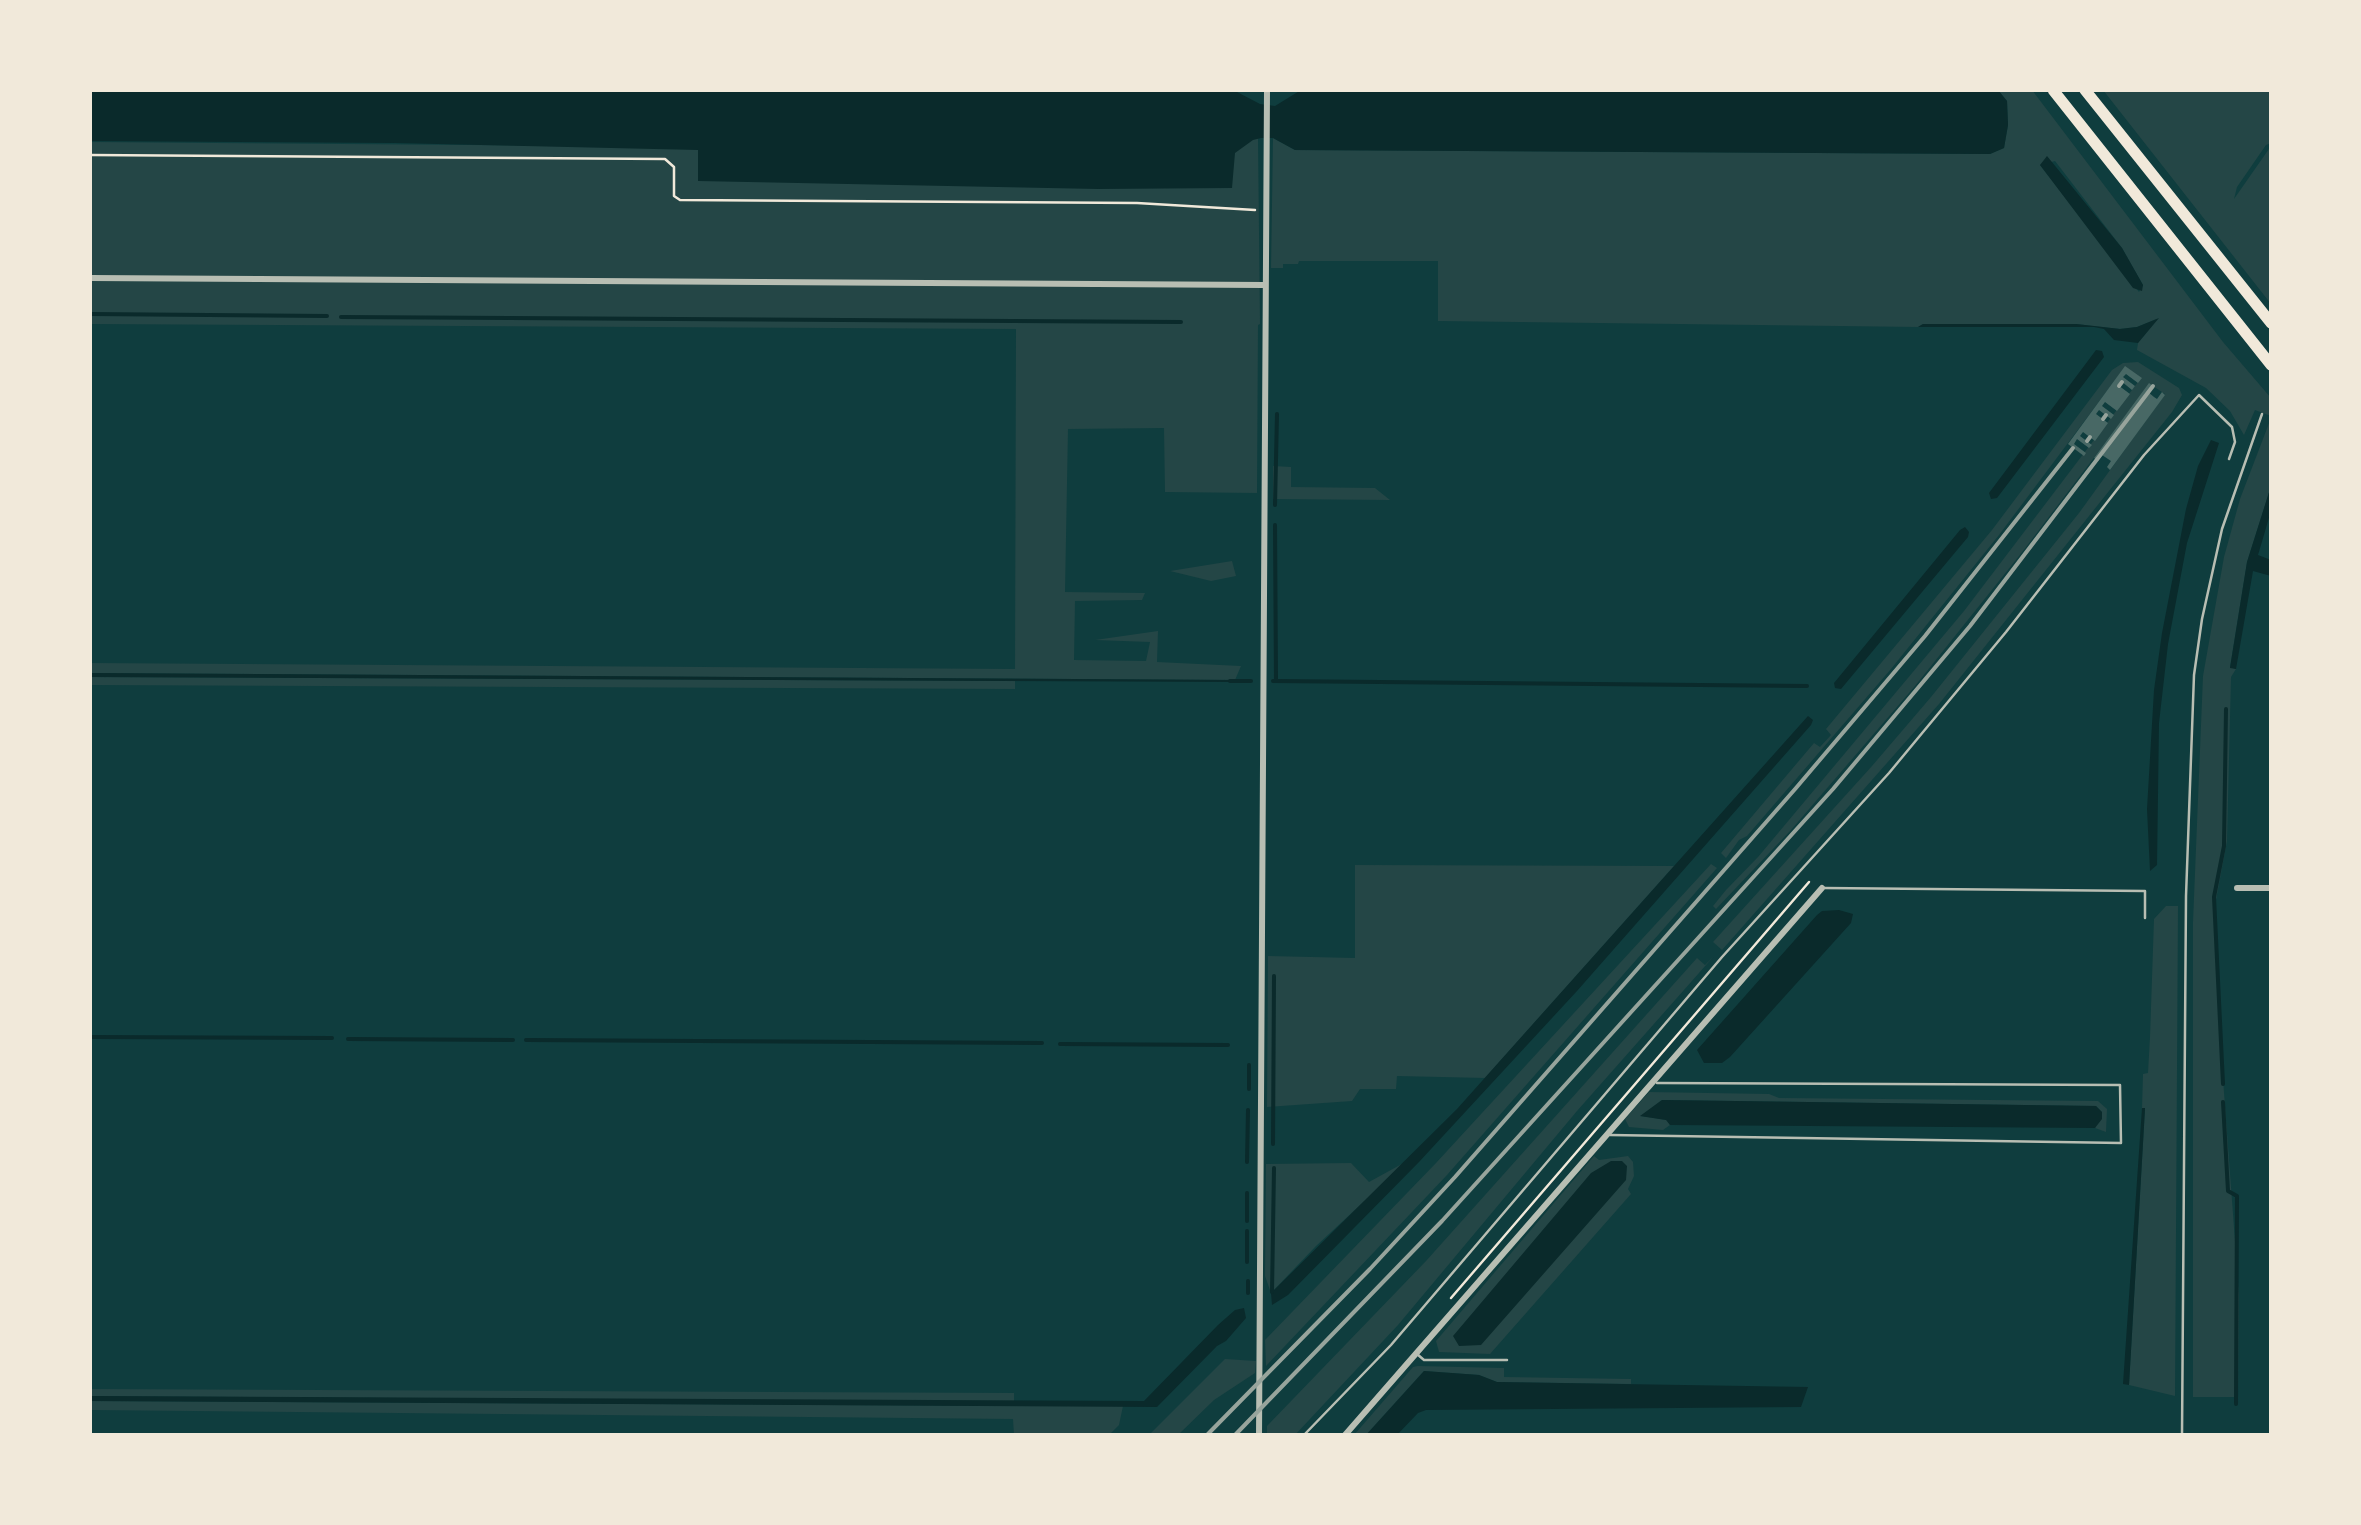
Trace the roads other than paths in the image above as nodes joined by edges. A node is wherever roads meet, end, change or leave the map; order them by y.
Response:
1 (1267, 90) edge
2 (2054, 90) edge
3 (2085, 90) edge
4 (90, 278) edge
5 (1264, 286) junction
6 (2271, 323) edge
7 (2271, 365) edge
8 (2262, 414) dead end
9 (2229, 459) dead end
10 (1822, 888) joint
11 (2237, 888) dead end
12 (2271, 888) edge
13 (2146, 918) dead end
14 (1652, 1079) junction
15 (1607, 1132) junction
16 (1417, 1354) junction
17 (1507, 1360) dead end
18 (1259, 1435) edge
19 (1304, 1435) edge
20 (1344, 1435) edge
21 (2182, 1435) edge

1 - 5 street
2 - 7 highway
3 - 6 highway
4 - 5 street
5 - 18 street
8 - 21 lane
9 - 19 lane
10 - 13 lane
10 - 14 street
11 - 12 street
14 - 15 street
14 - 15 lane
15 - 16 street
16 - 17 lane
16 - 20 street

